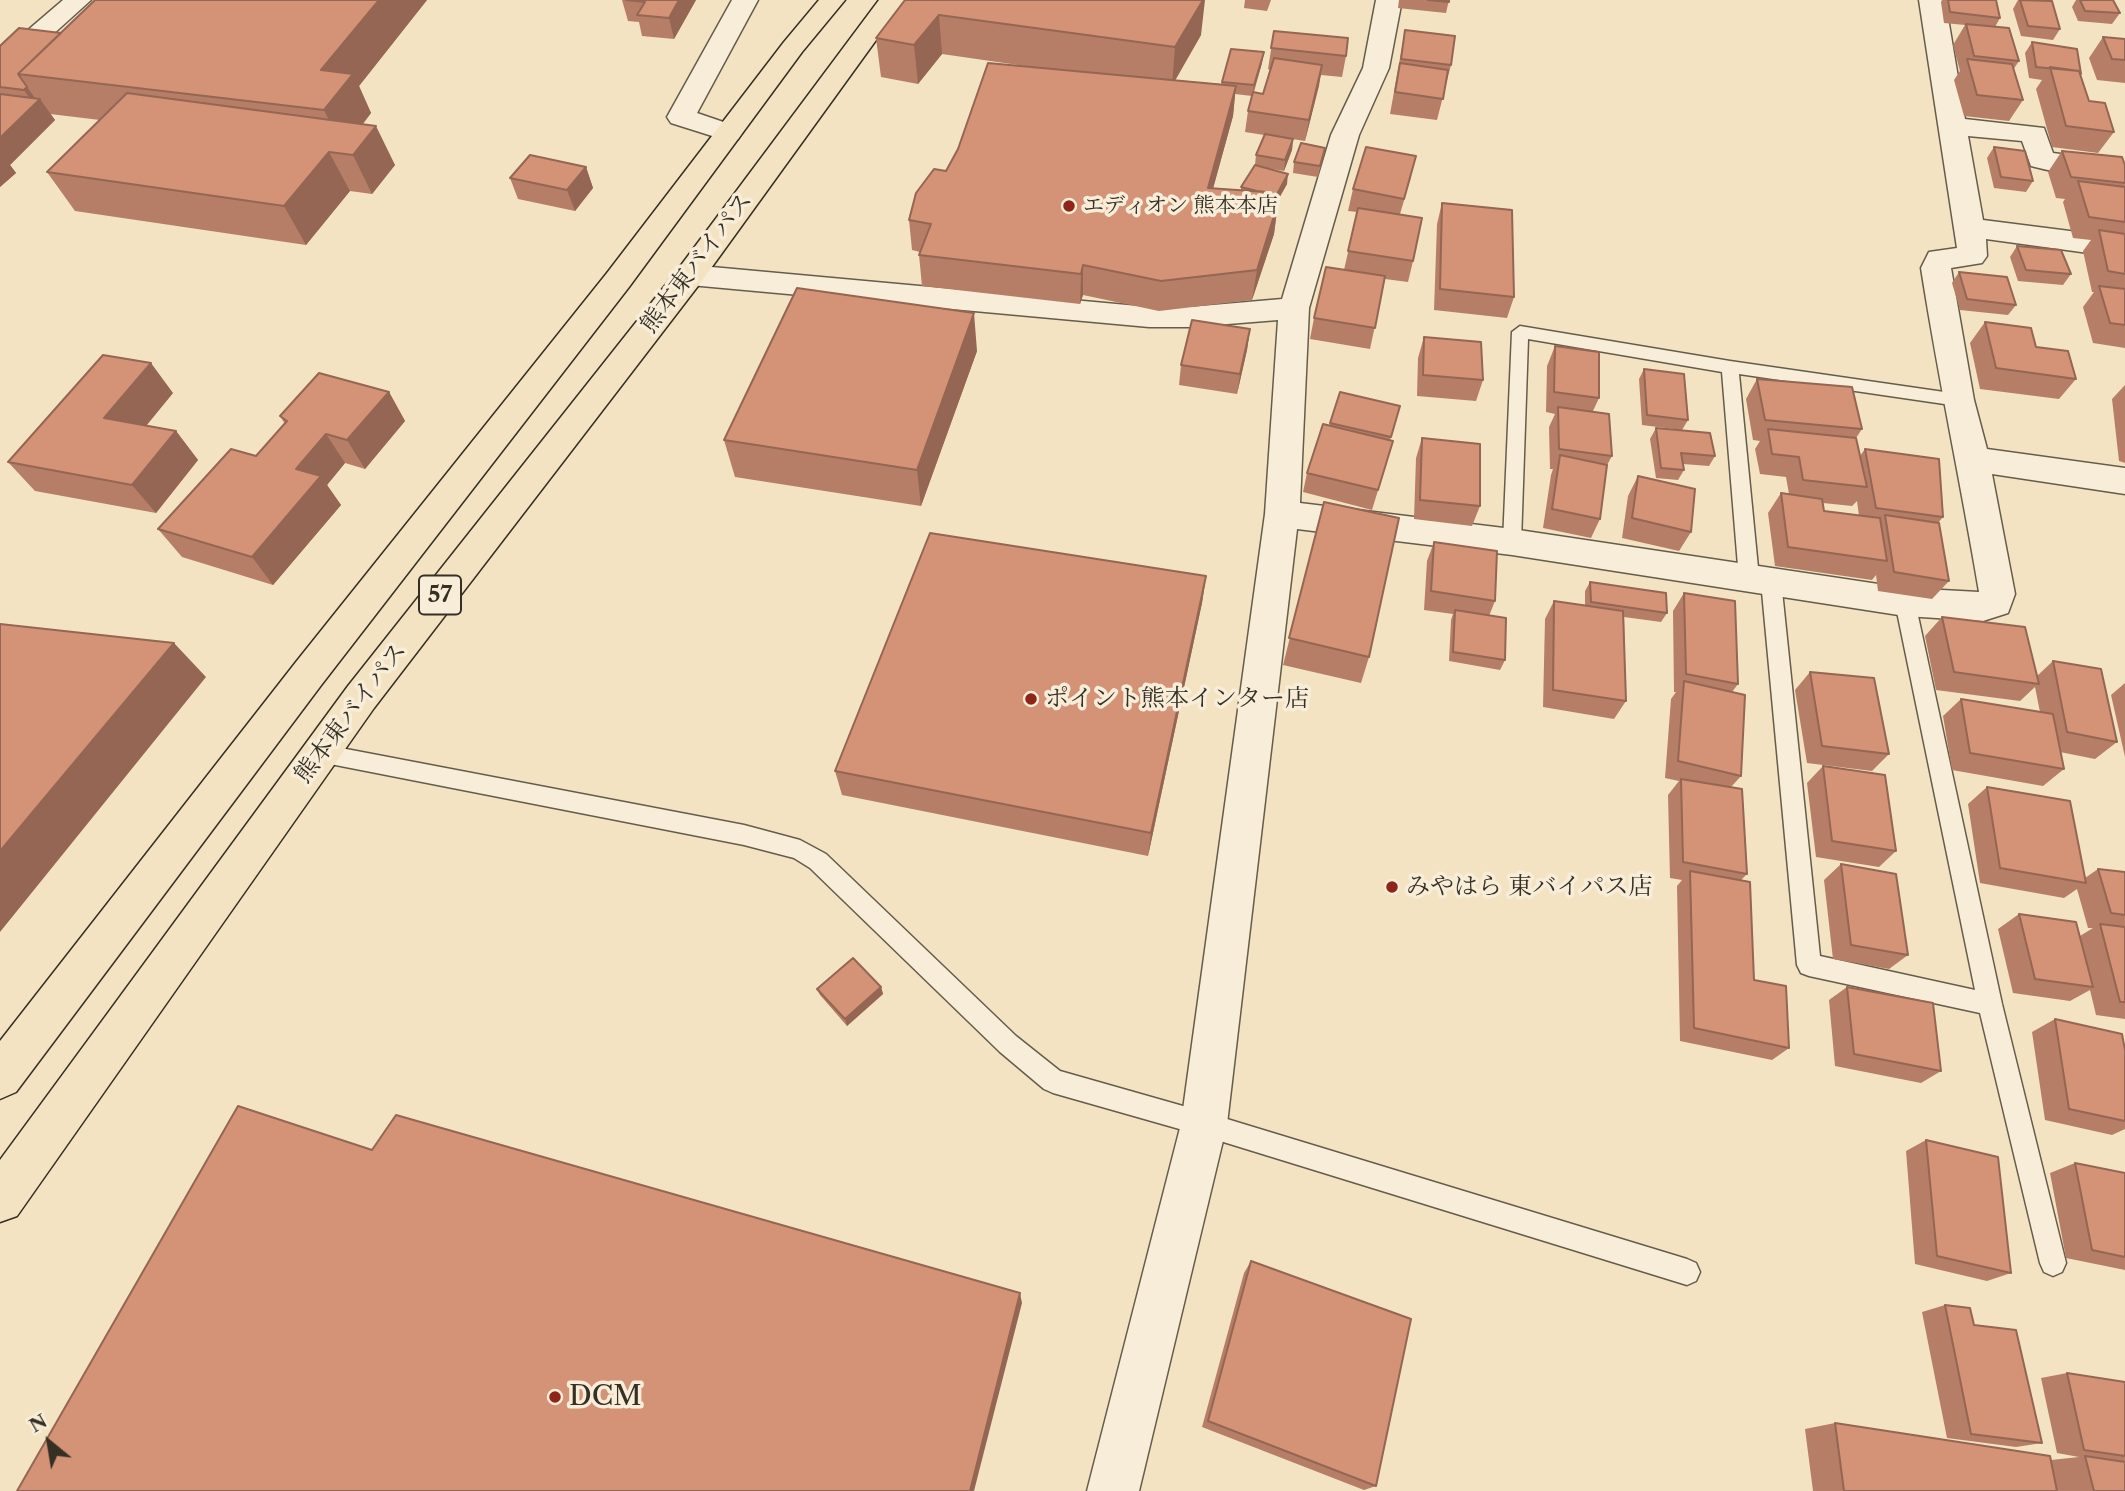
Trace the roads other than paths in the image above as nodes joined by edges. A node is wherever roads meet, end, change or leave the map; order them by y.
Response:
1 (78, 0) edge
2 (745, 0) edge
3 (832, 0) edge
4 (892, 0) edge
5 (1389, 0) edge
6 (1931, 0) edge
7 (0, 68) edge
8 (1953, 126) junction
9 (728, 133) junction
10 (2096, 166) edge
11 (1970, 228) junction
12 (2125, 248) edge
13 (690, 275) junction
14 (1294, 308) junction
15 (1730, 367) junction
16 (1958, 400) junction
17 (1973, 458) junction
18 (2125, 481) edge
19 (1282, 514) junction
20 (1512, 542) junction
21 (1760, 579) junction
22 (1905, 602) junction
23 (320, 753) junction
24 (1990, 1004) junction
25 (0, 1077) edge
26 (1204, 1125) junction
27 (0, 1199) edge
28 (2053, 1263) dead end
29 (1687, 1272) dead end
30 (1113, 1491) edge

1 - 7 street
2 - 9 street
3 - 9 highway, 57
4 - 13 highway, 熊本東バイパス / 57
5 - 14 street
6 - 8 street
8 - 10 street
8 - 11 street
9 - 25 highway, 57
11 - 12 street
11 - 16 street
13 - 14 street
13 - 23 highway, 熊本東バイパス / 57
14 - 19 street
15 - 16 lane
15 - 20 lane
15 - 21 lane
16 - 17 street
17 - 18 street
17 - 22 street
19 - 20 street
19 - 26 street
20 - 21 street
21 - 22 street
21 - 24 lane
22 - 24 lane
23 - 26 lane
23 - 27 highway, 熊本東バイパス / 57
24 - 28 lane
26 - 29 lane
26 - 30 street

